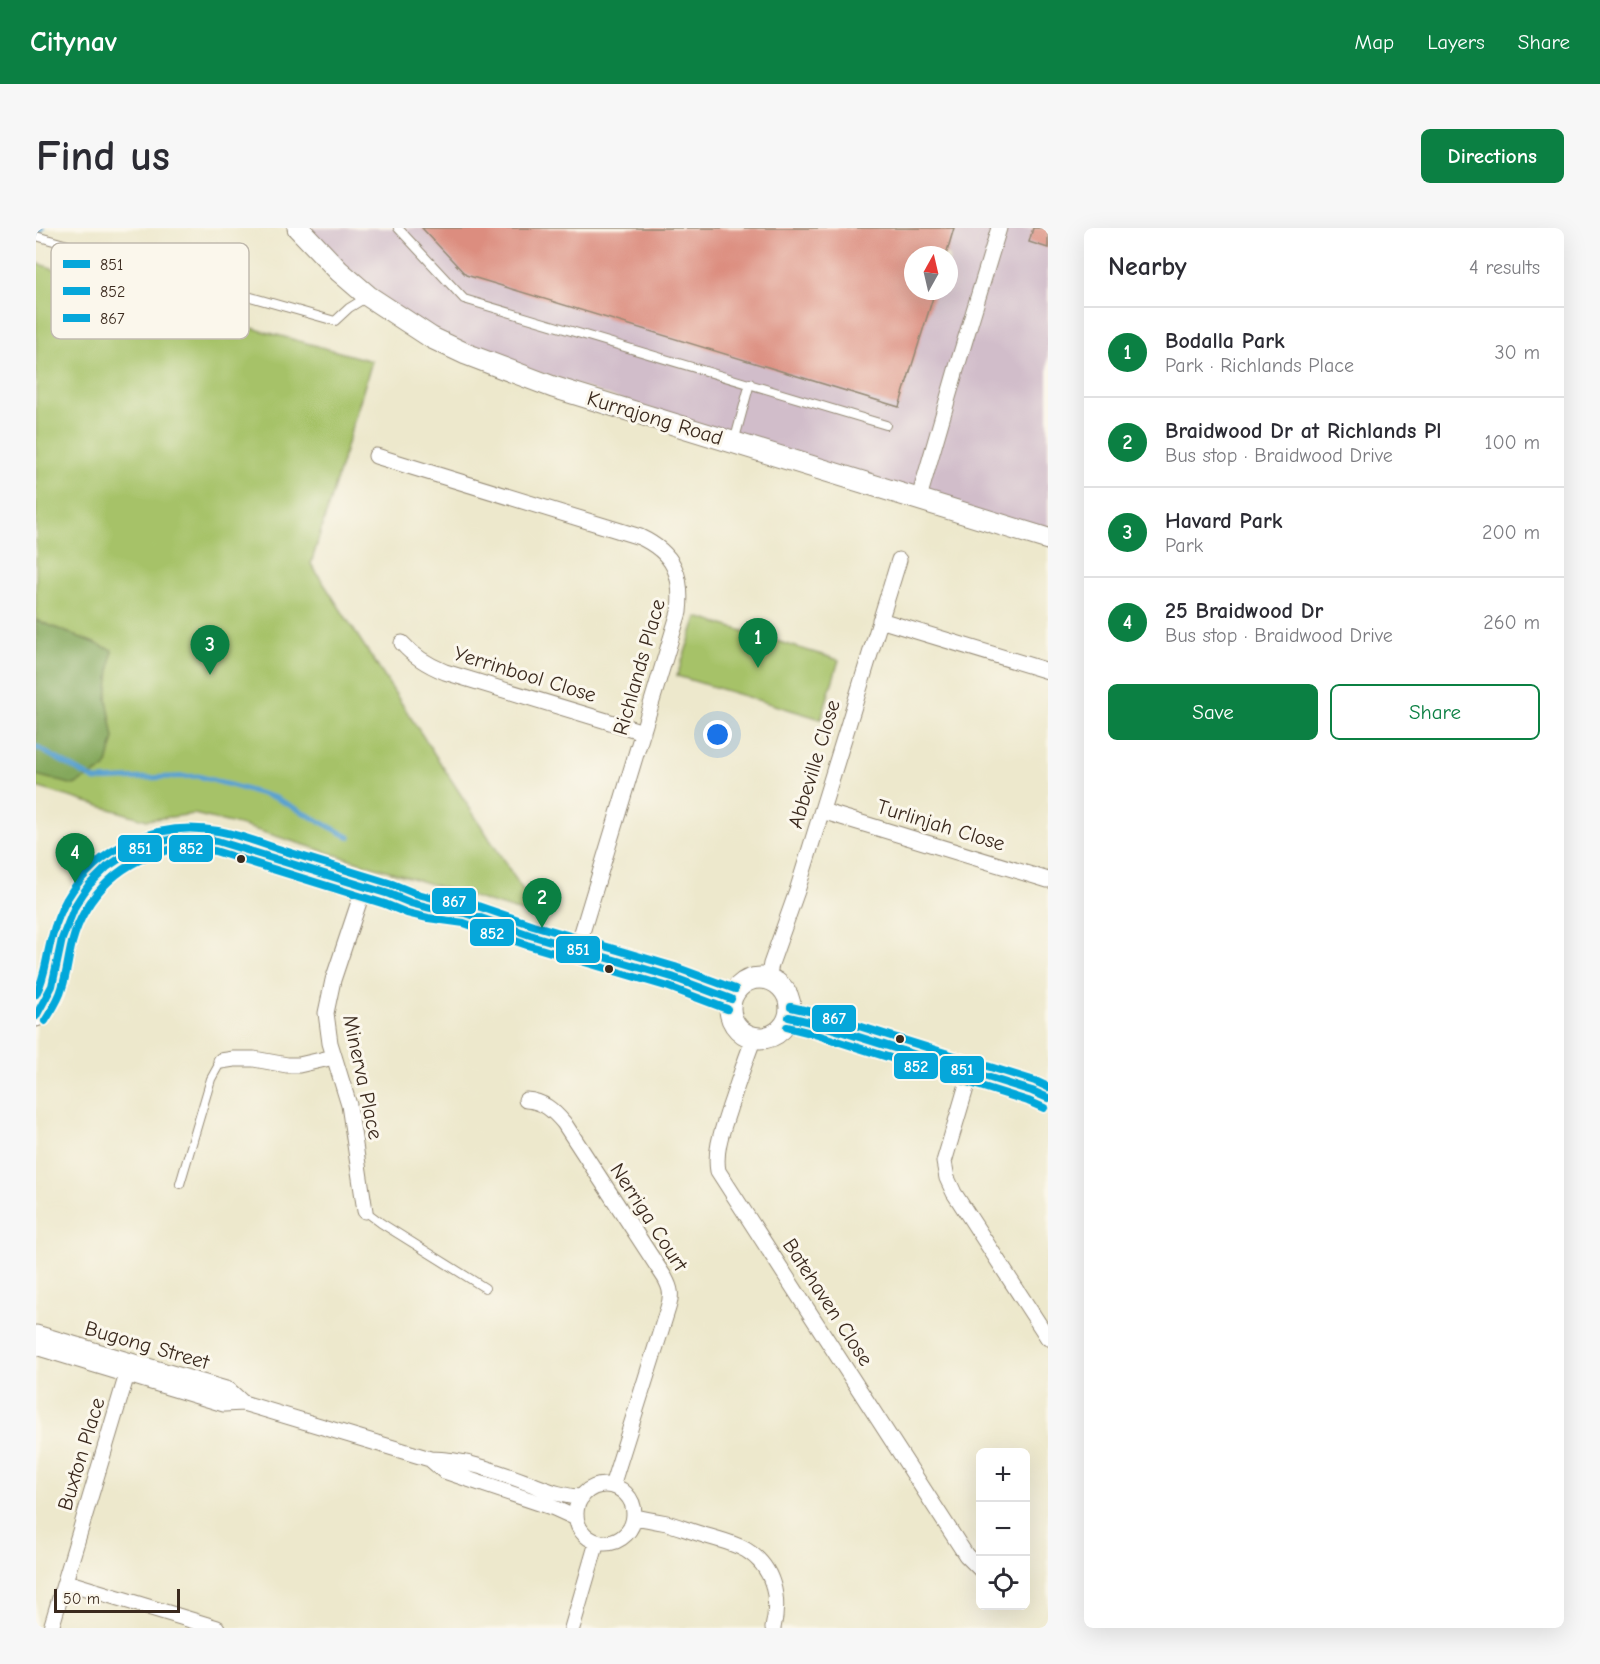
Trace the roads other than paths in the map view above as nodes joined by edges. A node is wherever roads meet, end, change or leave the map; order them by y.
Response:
1 (298, 228) edge
2 (398, 228) edge
3 (999, 228) edge
4 (36, 236) edge
5 (61, 243) edge
6 (368, 296) junction
7 (249, 297) edge
8 (750, 383) junction
9 (886, 425) dead end
10 (734, 443) junction
11 (376, 456) dead end
12 (919, 498) junction
13 (1048, 539) edge
14 (899, 560) dead end
15 (880, 620) junction
16 (402, 643) dead end
17 (1048, 671) edge
18 (644, 732) junction
19 (822, 811) junction
20 (1048, 880) edge
21 (364, 887) junction
22 (577, 949) junction
23 (768, 979) junction
24 (731, 999) junction
25 (36, 1016) edge
26 (789, 1017) junction
27 (753, 1038) junction
28 (334, 1057) junction
29 (221, 1061) joint
30 (971, 1071) junction
31 (1048, 1098) edge
32 (526, 1100) dead end
33 (180, 1184) dead end
34 (365, 1211) joint
35 (484, 1287) dead end
36 (36, 1333) edge
37 (1048, 1338) edge
38 (36, 1347) edge
39 (129, 1368) junction
40 (430, 1459) junction
41 (612, 1486) junction
42 (582, 1497) junction
43 (635, 1517) junction
44 (576, 1518) junction
45 (597, 1542) junction
46 (976, 1565) edge
47 (66, 1582) junction
48 (51, 1628) edge
49 (217, 1628) edge
50 (572, 1628) edge
51 (773, 1628) edge

1 - 6 street, Kurrajong Road
2 - 8 lane
3 - 12 street
4 - 5 lane
6 - 7 lane
6 - 10 street, Kurrajong Road
8 - 9 lane
8 - 10 lane
10 - 12 street, Kurrajong Road
11 - 18 street, Richlands Place
12 - 13 street, Kurrajong Road
14 - 15 street, Abbeville Close
15 - 17 street
15 - 19 street, Abbeville Close
16 - 18 street, Yerrinbool Close
18 - 22 street, Richlands Place
19 - 20 street, Turlinjah Close
19 - 23 street, Abbeville Close
21 - 22 street
21 - 25 street
21 - 28 street, Minerva Place
22 - 24 street
23 - 24 street
23 - 26 street
24 - 27 street
26 - 27 street
26 - 30 street
27 - 46 street, Batehaven Close
28 - 29 street
28 - 34 street, Minerva Place
29 - 33 lane
30 - 31 street
30 - 37 street
32 - 41 street, Nerriga Court
34 - 35 lane, Minerva Place
36 - 39 street, Bugong Street
38 - 39 street, Bugong Street
39 - 40 street, Bugong Street
39 - 47 street, Buxton Place
40 - 42 street, Bugong Street
40 - 44 street, Bugong Street
41 - 42 street
41 - 43 street
42 - 44 street
43 - 45 street
43 - 51 street
44 - 45 street
45 - 50 street
47 - 48 street, Buxton Place
47 - 49 street

